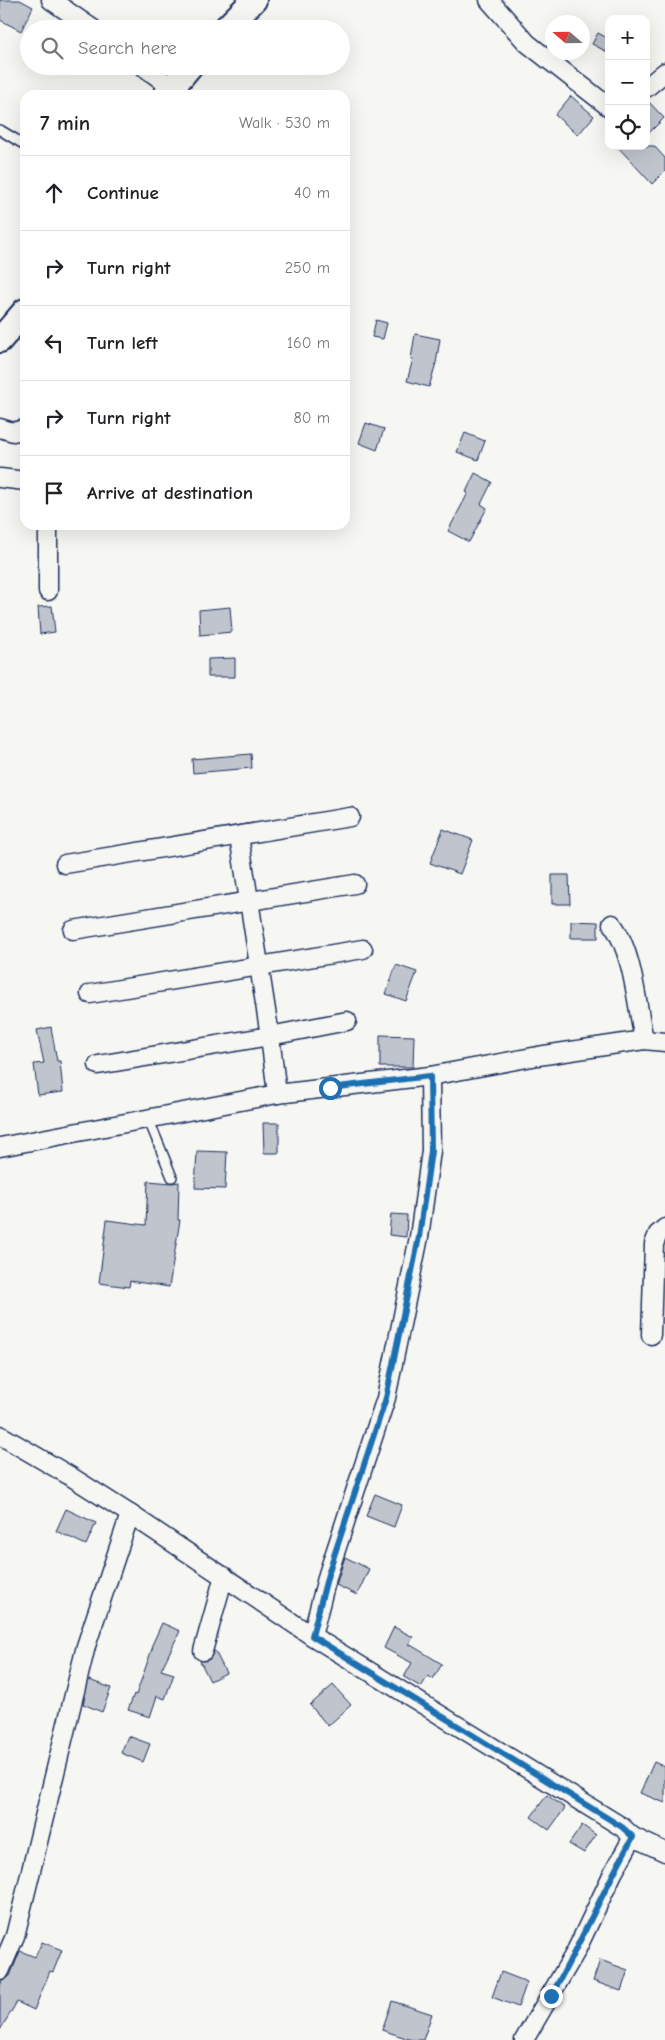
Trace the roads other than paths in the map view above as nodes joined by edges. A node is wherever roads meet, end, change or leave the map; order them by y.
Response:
1 (51, 0) edge
2 (254, 0) edge
3 (489, 0) edge
4 (80, 20) edge
5 (234, 20) edge
6 (665, 72) edge
7 (153, 75) edge
8 (182, 75) edge
9 (650, 85) edge
10 (168, 90) edge
11 (170, 90) edge
12 (606, 105) edge
13 (0, 130) edge
14 (20, 142) edge
15 (20, 317) edge
16 (0, 340) edge
17 (0, 428) edge
18 (20, 430) edge
19 (0, 478) edge
20 (20, 480) edge
21 (48, 530) edge
22 (48, 591) dead end
23 (350, 817) dead end
24 (239, 836) junction
25 (65, 864) dead end
26 (355, 884) dead end
27 (250, 901) junction
28 (612, 924) dead end
29 (73, 930) dead end
30 (363, 949) dead end
31 (259, 965) junction
32 (90, 994) dead end
33 (347, 1020) dead end
34 (270, 1036) junction
35 (644, 1040) junction
36 (665, 1042) edge
37 (98, 1065) dead end
38 (430, 1076) junction
39 (277, 1094) junction
40 (148, 1118) junction
41 (0, 1147) edge
42 (172, 1177) dead end
43 (665, 1228) edge
44 (651, 1335) dead end
45 (0, 1435) edge
46 (130, 1514) junction
47 (224, 1576) junction
48 (312, 1636) junction
49 (203, 1651) dead end
50 (633, 1837) junction
51 (665, 1852) edge
52 (0, 1971) edge
53 (524, 2040) edge

1 - 4 street
2 - 5 street
3 - 12 street
6 - 9 street
7 - 10 street
8 - 11 street
13 - 14 lane
15 - 16 street
17 - 18 street
19 - 20 street
21 - 22 street
23 - 24 street
24 - 25 street
24 - 27 street
26 - 27 street
27 - 29 street
27 - 31 street
28 - 35 street
30 - 31 street
31 - 32 street
31 - 34 street
33 - 34 street
34 - 37 street
34 - 39 street
35 - 36 street
35 - 38 street
38 - 39 street
38 - 48 street
39 - 40 street
40 - 41 street
40 - 42 lane
43 - 44 street
45 - 46 street
46 - 47 street
46 - 52 street
47 - 48 street
47 - 49 street
48 - 50 street
50 - 51 street
50 - 53 street

